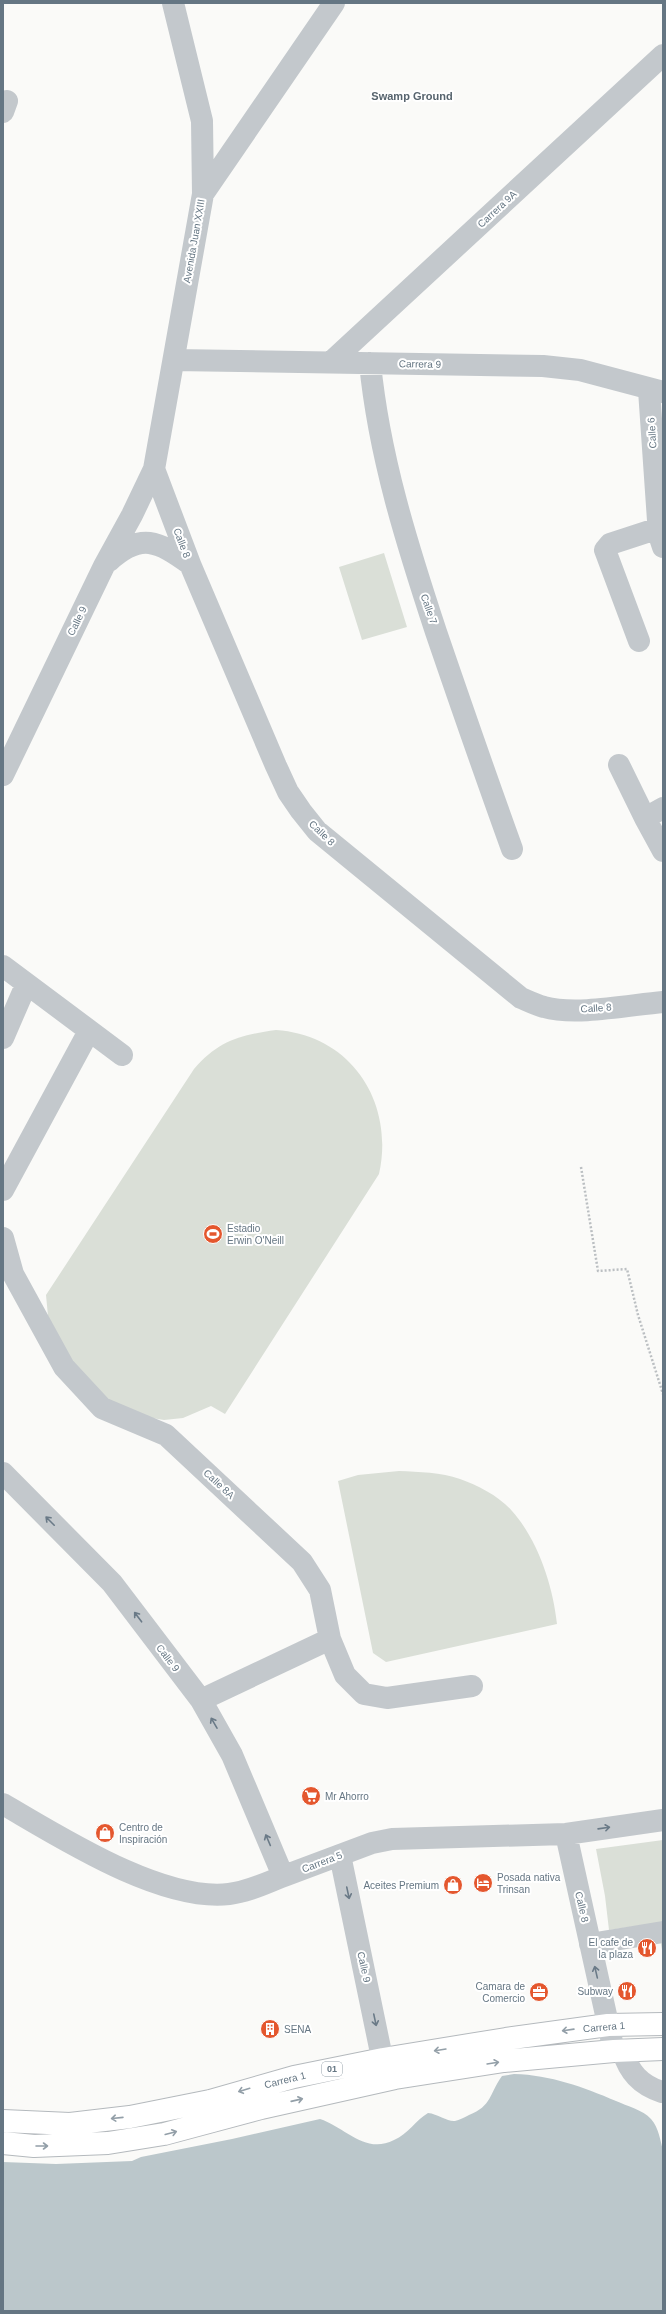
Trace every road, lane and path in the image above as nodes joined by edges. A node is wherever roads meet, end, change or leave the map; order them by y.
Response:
1 (173, 3) edge
2 (334, 3) edge
3 (663, 55) edge
4 (203, 194) junction
5 (174, 360) junction
6 (331, 362) junction
7 (370, 363) junction
8 (656, 391) edge
9 (154, 469) junction
10 (661, 538) edge
11 (190, 564) junction
12 (104, 566) junction
13 (640, 641) dead end
14 (619, 765) dead end
15 (3, 775) edge
16 (654, 813) edge
17 (512, 849) dead end
18 (663, 851) edge
19 (3, 966) edge
20 (26, 985) junction
21 (663, 1002) edge
22 (89, 1031) junction
23 (3, 1038) edge
24 (122, 1055) dead end
25 (581, 1167) dead end
26 (3, 1190) edge
27 (3, 1238) edge
28 (663, 1394) edge
29 (3, 1473) edge
30 (330, 1639) junction
31 (472, 1686) dead end
32 (201, 1700) junction
33 (3, 1804) edge
34 (663, 1820) edge
35 (566, 1834) junction
36 (340, 1855) junction
37 (283, 1876) junction
38 (663, 1932) edge
39 (590, 1944) junction
40 (663, 2024) edge
41 (608, 2025) junction
42 (663, 2049) edge
43 (618, 2051) junction
44 (385, 2069) junction
45 (662, 2092) dead end
46 (3, 2121) edge
47 (3, 2143) edge

1 - 4 street
2 - 4 street, Avenida Juan XXIII
3 - 6 street, Carrera 9A
4 - 5 street, Avenida Juan XXIII
5 - 6 street, Carrera 9
5 - 9 street, Avenida Juan XXIII
6 - 7 street, Carrera 9
7 - 8 street, Carrera 9
7 - 17 street, Calle 7
8 - 10 street, Calle 6
9 - 11 street, Calle 8
9 - 12 street, Calle 9
10 - 13 street
11 - 12 street
11 - 21 street, Calle 8
12 - 15 street, Calle 9
14 - 16 street
16 - 18 street
19 - 20 street
20 - 22 street
20 - 23 street
22 - 24 street
22 - 26 street
25 - 28 path
27 - 30 street, Calle 8A
32 -> 29 street, Calle 9
30 - 31 street, Calle 8A
30 - 32 street
37 -> 32 street, Calle 9
33 - 37 street, Carrera 5
35 -> 34 street, Carrera 5
35 - 36 street, Carrera 5
35 - 39 street, Calle 8
36 - 37 street, Carrera 5
36 -> 44 street, Calle 9
38 - 39 street
41 -> 39 street, Calle 8
40 - 41 highway, Carrera 1 / 01
41 - 43 street, Calle 8
41 -> 44 highway, Carrera 1 / 01
42 - 43 highway, Carrera 1 / 01
44 -> 43 highway, Carrera 1 / 01
43 - 45 street, Calle 8
44 -> 46 highway, Carrera 1 / 01
47 -> 44 highway, Carrera 1 / 01

